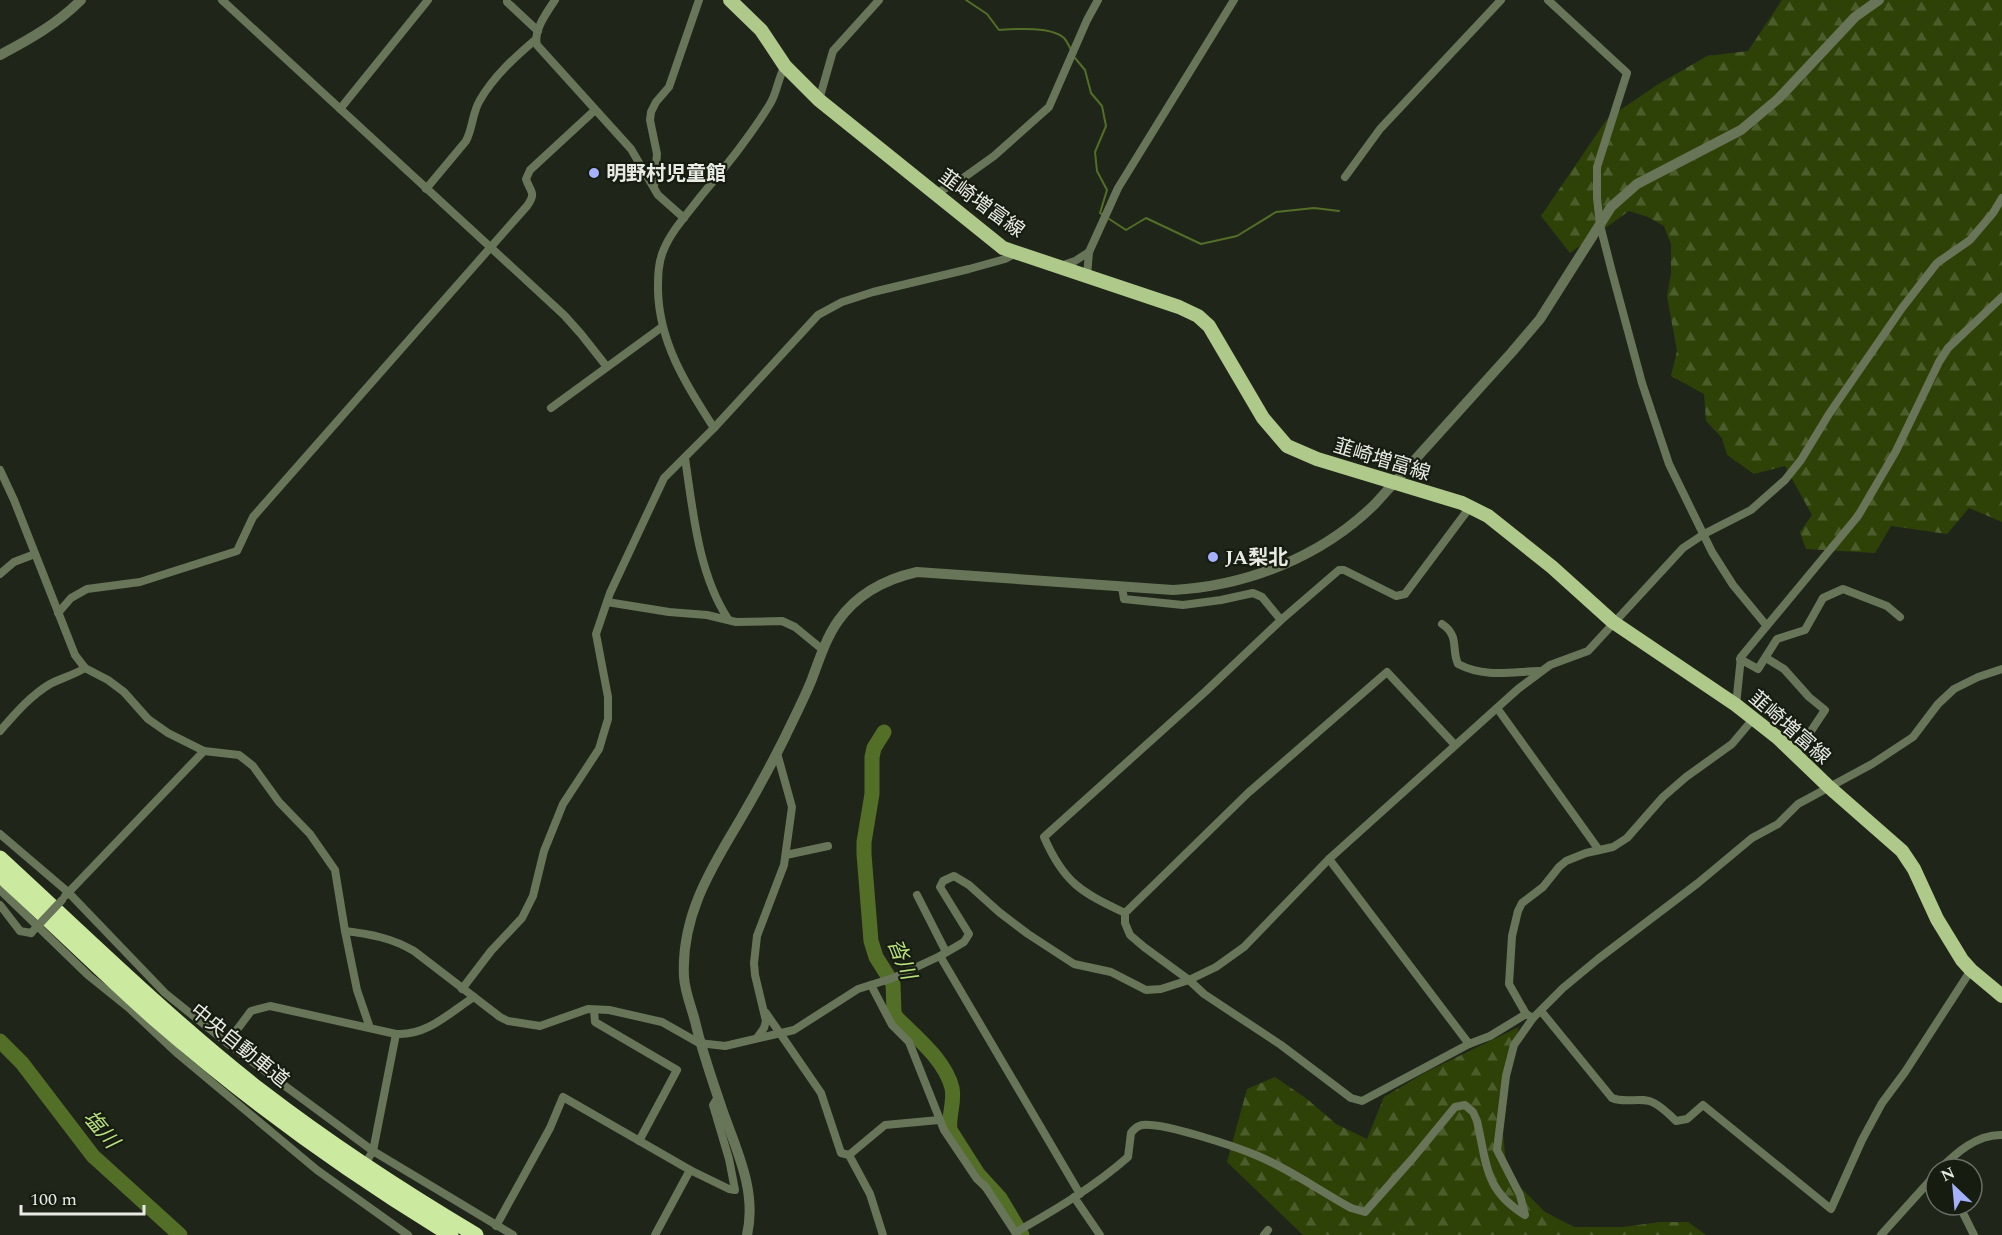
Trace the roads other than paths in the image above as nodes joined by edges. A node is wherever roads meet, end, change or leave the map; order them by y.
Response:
1 (81, 0) edge
2 (222, 0) edge
3 (428, 0) edge
4 (555, 0) edge
5 (699, 0) edge
6 (730, 0) edge
7 (879, 0) edge
8 (1098, 0) edge
9 (1234, 0) edge
10 (1501, 0) edge
11 (1548, 0) edge
12 (1880, 0) edge
13 (506, 1) edge
14 (536, 35) junction
15 (0, 55) edge
16 (785, 66) junction
17 (819, 100) junction
18 (340, 110) junction
19 (595, 110) junction
20 (1345, 177) dead end
21 (654, 188) junction
22 (426, 189) junction
23 (935, 194) junction
24 (2002, 198) edge
25 (684, 218) junction
26 (1600, 225) junction
27 (490, 248) junction
28 (1089, 252) junction
29 (1016, 253) junction
30 (1059, 267) junction
31 (1087, 276) junction
32 (2002, 297) edge
33 (663, 327) junction
34 (607, 367) junction
35 (551, 408) dead end
36 (714, 428) junction
37 (685, 458) junction
38 (0, 470) edge
39 (1394, 484) junction
40 (1470, 507) junction
41 (1704, 534) junction
42 (35, 554) junction
43 (0, 574) edge
44 (1122, 587) junction
45 (607, 602) junction
46 (58, 613) junction
47 (1900, 617) dead end
48 (728, 619) junction
49 (1281, 620) junction
50 (1613, 622) junction
51 (1442, 624) dead end
52 (1766, 625) junction
53 (823, 650) junction
54 (1766, 658) junction
55 (1740, 659) junction
56 (85, 668) junction
57 (2002, 669) edge
58 (1540, 671) junction
59 (1736, 705) junction
60 (1497, 708) junction
61 (1753, 719) junction
62 (0, 731) edge
63 (1455, 745) junction
64 (204, 752) junction
65 (777, 753) junction
66 (1795, 755) junction
67 (1829, 787) junction
68 (0, 834) edge
69 (828, 846) dead end
70 (1599, 850) junction
71 (786, 855) junction
72 (0, 858) edge
73 (1329, 859) junction
74 (0, 875) edge
75 (0, 890) edge
76 (68, 892) junction
77 (917, 896) dead end
78 (0, 905) edge
79 (1125, 913) junction
80 (345, 932) junction
81 (943, 954) junction
82 (1971, 970) junction
83 (1189, 981) junction
84 (871, 985) junction
85 (462, 989) junction
86 (2002, 996) edge
87 (474, 997) junction
88 (763, 1008) junction
89 (594, 1010) junction
90 (1541, 1011) junction
91 (1529, 1016) junction
92 (369, 1028) junction
93 (396, 1034) junction
94 (780, 1034) junction
95 (757, 1038) junction
96 (227, 1043) junction
97 (699, 1043) junction
98 (1469, 1044) junction
99 (718, 1097) junction
100 (939, 1120) junction
101 (2002, 1135) edge
102 (639, 1142) junction
103 (371, 1155) junction
104 (849, 1155) junction
105 (1955, 1157) edge
106 (690, 1170) junction
107 (353, 1182) dead end
108 (1924, 1188) edge
109 (347, 1192) junction
110 (1077, 1196) junction
111 (1965, 1217) edge
112 (496, 1226) junction
113 (1017, 1233) edge
114 (408, 1235) edge
115 (452, 1235) edge
116 (476, 1235) edge
117 (513, 1235) edge
118 (655, 1235) edge
119 (747, 1235) edge
120 (883, 1235) edge
121 (1100, 1235) edge
122 (1881, 1235) edge
123 (1974, 1235) edge

1 - 15 street
2 - 18 street
3 - 18 street
4 - 14 street
5 - 21 street
6 - 16 main road, 韮崎増富線
7 - 17 street
8 - 23 street
9 - 28 street
10 - 20 street
11 - 26 street
12 - 26 street
13 - 14 street
14 - 19 street
14 - 22 street
16 - 17 main road, 韮崎増富線
16 - 25 street
17 - 23 main road, 韮崎増富線
18 - 22 street
19 - 21 street
19 - 27 street
21 - 25 street
22 - 27 street
23 - 29 main road, 韮崎増富線
24 - 41 street
25 - 33 street
26 - 39 street
26 - 41 street
27 - 34 street
27 - 46 street
28 - 30 street
28 - 31 street
29 - 30 main road, 韮崎増富線
29 - 36 street
30 - 31 main road, 韮崎増富線
31 - 39 main road, 韮崎増富線
32 - 52 street
33 - 34 street
33 - 36 street
34 - 35 street
36 - 37 street
37 - 45 street
37 - 48 street
38 - 42 street
39 - 40 main road, 韮崎増富線
39 - 44 street
40 - 49 street
40 - 50 main road, 韮崎増富線
41 - 50 street
41 - 52 street
42 - 43 street
42 - 46 street
44 - 49 street
44 - 53 street
45 - 48 street
45 - 85 street
46 - 56 street
47 - 54 street
48 - 53 street
49 - 79 street
50 - 58 street
50 - 59 main road, 韮崎増富線
51 - 58 street
52 - 55 street
53 - 65 street
54 - 55 street
54 - 66 street
55 - 59 street
56 - 62 street
56 - 64 street
57 - 67 street
58 - 60 street
59 - 61 main road, 韮崎増富線
60 - 63 street
60 - 70 street
61 - 66 main road, 韮崎増富線
61 - 70 street
63 - 73 street
63 - 79 street
64 - 76 street
64 - 80 street
65 - 71 street
65 - 97 street
66 - 67 main road, 韮崎増富線
67 - 82 main road, 韮崎増富線
67 - 90 street
68 - 76 street
69 - 71 street
70 - 91 street
71 - 88 street
72 - 116 highway, 中央自動車道
73 - 83 street
73 - 98 street
74 - 115 highway, 中央自動車道
75 - 109 street
76 - 78 street, bridge
76 - 96 street
77 - 81 street
79 - 83 street
80 - 85 street
80 - 92 street
81 - 83 street
81 - 84 street
81 - 110 street
82 - 86 main road, 韮崎増富線
82 - 90 street
83 - 98 street
84 - 94 street
84 - 100 street
85 - 87 street
87 - 89 street
87 - 93 street
88 - 94 street
88 - 95 street
89 - 97 street
89 - 102 street
90 - 91 street
91 - 98 street
91 - 110 street
92 - 93 street
92 - 96 street
93 - 103 street
94 - 95 street
94 - 104 street
95 - 97 street
96 - 103 street
97 - 99 street
99 - 106 street
99 - 119 street
100 - 104 street
100 - 113 street
101 - 105 street
102 - 106 street
102 - 112 street
103 - 112 street
104 - 120 street
106 - 118 street
107 - 109 street
108 - 122 street
109 - 114 street
110 - 113 street
110 - 121 street
111 - 123 street
112 - 117 street

